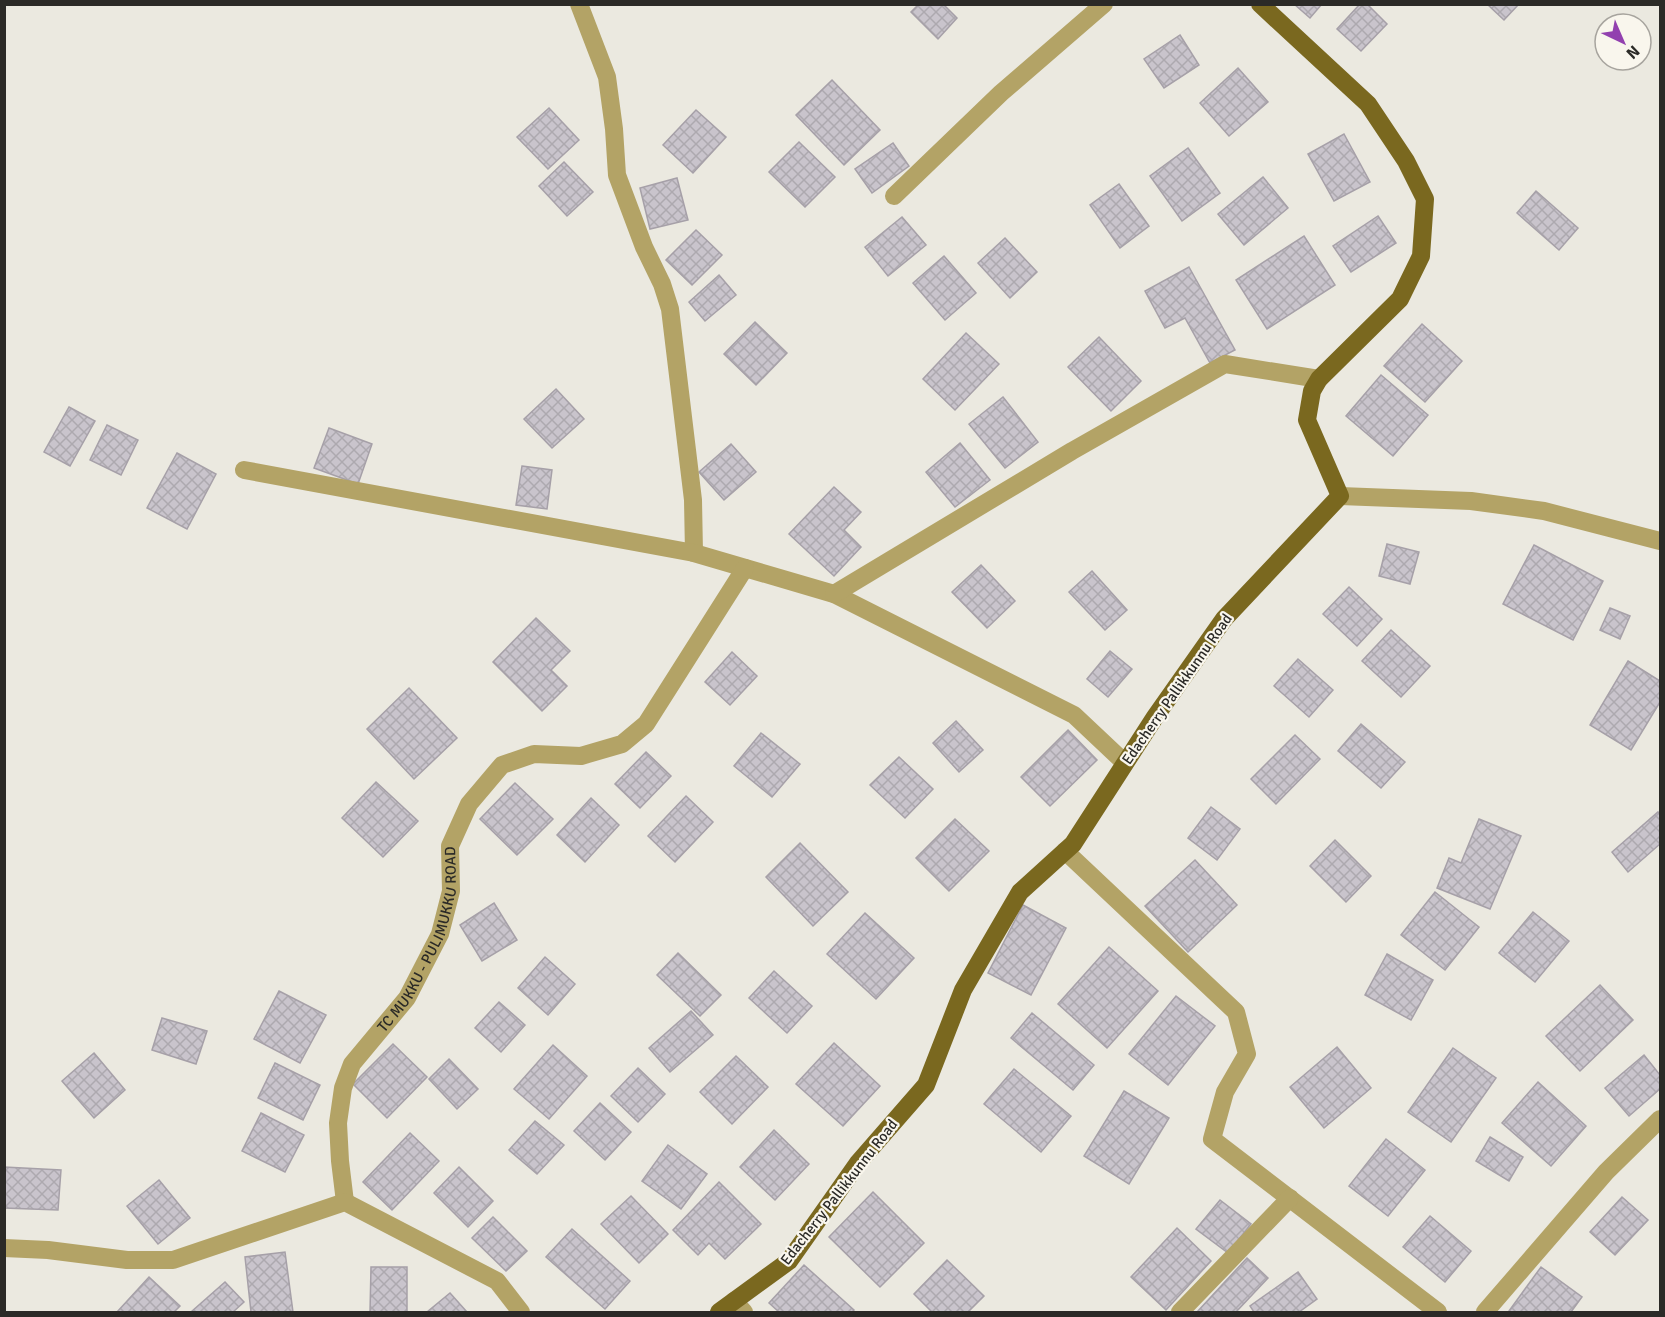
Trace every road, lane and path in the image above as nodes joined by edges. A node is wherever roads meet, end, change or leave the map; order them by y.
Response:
1 (579, 4) edge
2 (1104, 4) edge
3 (1260, 4) edge
4 (894, 196) dead end
5 (1319, 380) junction
6 (244, 470) dead end
7 (1340, 496) junction
8 (1660, 542) edge
9 (694, 553) junction
10 (745, 568) junction
11 (834, 594) junction
12 (1125, 763) junction
13 (1065, 851) junction
14 (1660, 1119) edge
15 (1290, 1198) junction
16 (345, 1202) junction
17 (4, 1248) edge
18 (739, 1307) edge
19 (521, 1312) edge
20 (719, 1312) edge
21 (1180, 1312) edge
22 (1438, 1312) edge
23 (1485, 1312) edge

1 - 9 street
2 - 4 street
3 - 5 main road
5 - 7 main road
5 - 11 street
6 - 9 street
7 - 8 street
7 - 12 main road, Edacherry Pallikkunnu Road
9 - 10 street
10 - 11 street
10 - 16 street, TC MUKKU - PULIMUKKU ROAD
11 - 12 street
12 - 13 main road, Edacherry Pallikkunnu Road
13 - 15 street
13 - 18 main road, Edacherry Pallikkunnu Road
14 - 23 street
15 - 21 street
15 - 22 street
16 - 17 street
16 - 19 street
18 - 20 main road, Edacherry Pallikkunnu Road

